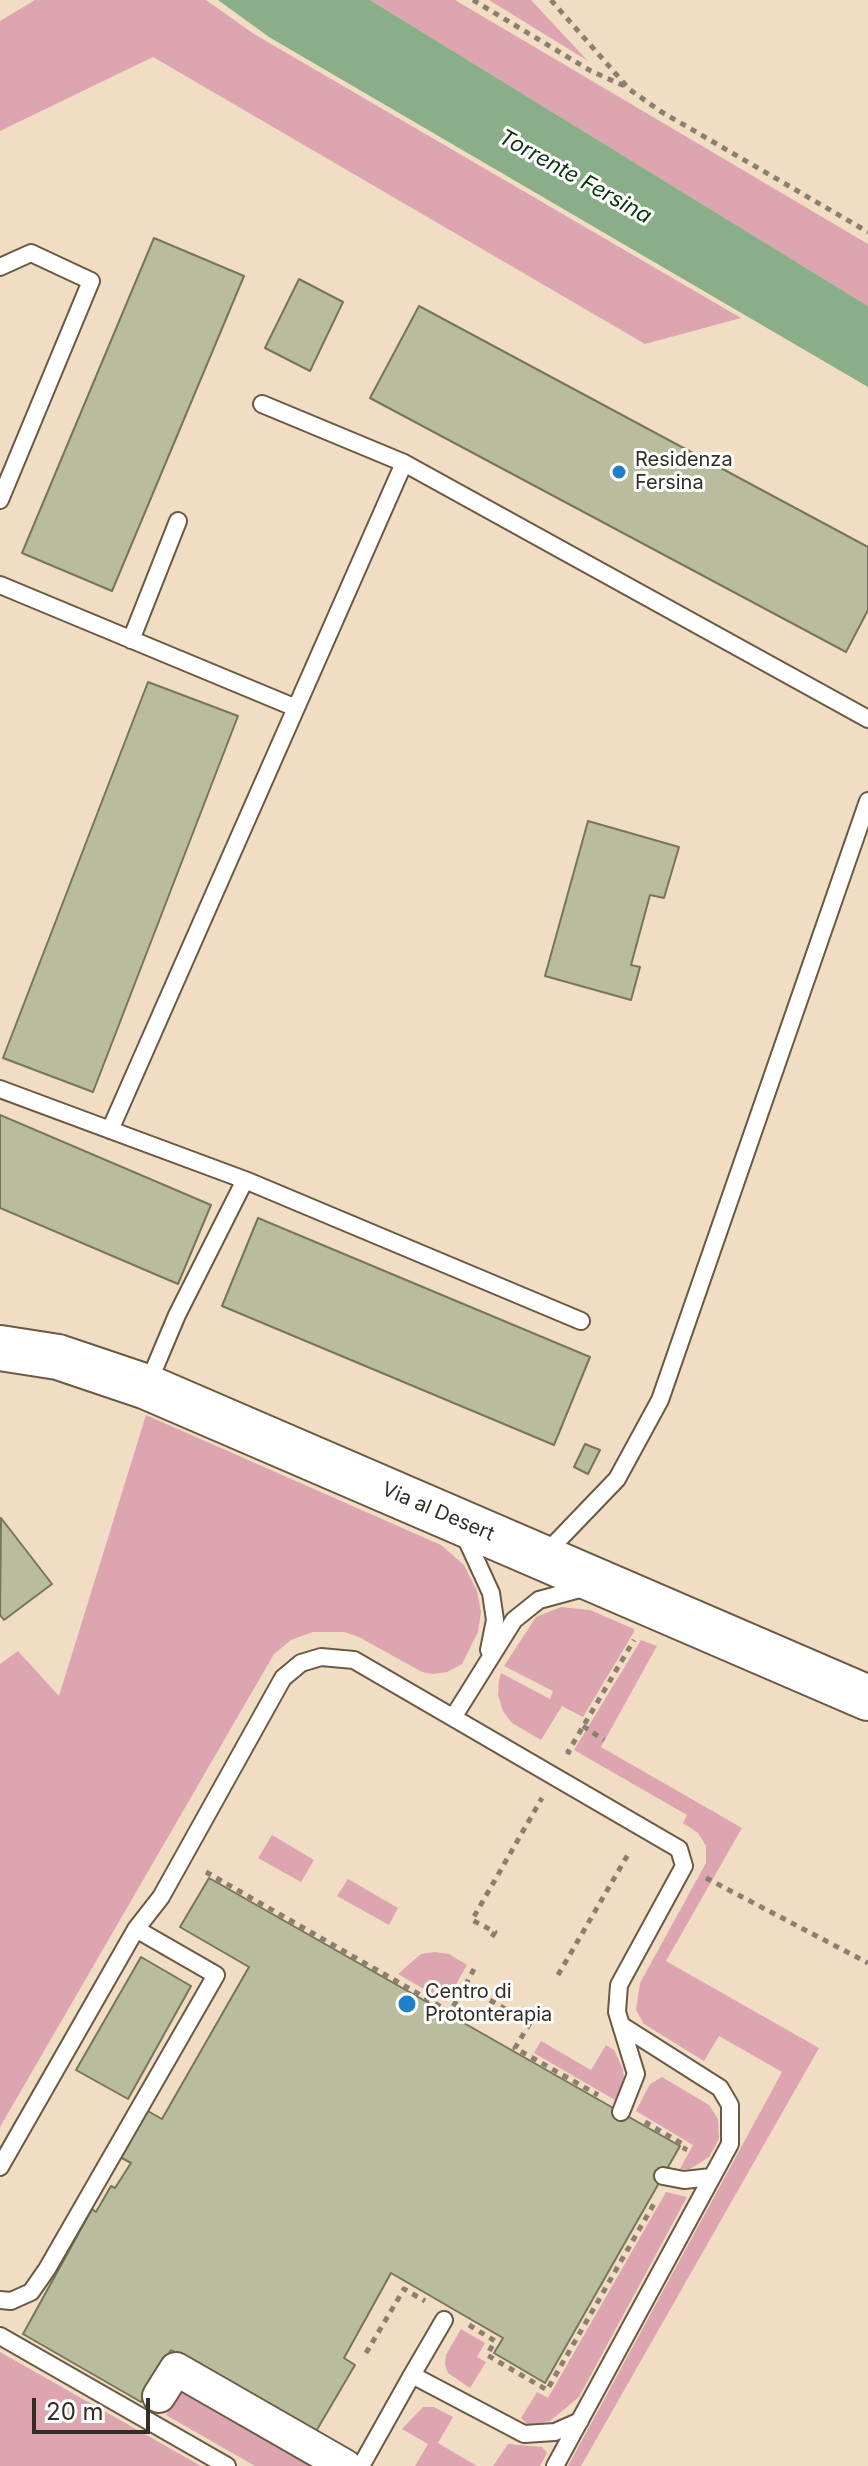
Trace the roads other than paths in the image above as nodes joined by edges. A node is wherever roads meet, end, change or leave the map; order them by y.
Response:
1 (0, 267) edge
2 (262, 404) dead end
3 (404, 463) junction
4 (0, 500) edge
5 (178, 521) dead end
6 (0, 585) edge
7 (131, 640) junction
8 (296, 708) junction
9 (868, 719) edge
10 (868, 801) edge
11 (0, 1089) edge
12 (110, 1130) junction
13 (245, 1180) junction
14 (581, 1321) dead end
15 (0, 1348) edge
16 (147, 1387) junction
17 (457, 1520) junction
18 (543, 1557) junction
19 (604, 1583) junction
20 (488, 1657) junction
21 (868, 1698) edge
22 (454, 1716) junction
23 (136, 1929) junction
24 (624, 2027) junction
25 (622, 2110) road end
26 (0, 2167) edge
27 (666, 2177) road end
28 (712, 2177) junction
29 (0, 2300) edge
30 (447, 2316) road end
31 (0, 2336) edge
32 (412, 2375) junction
33 (159, 2396) dead end
34 (580, 2421) junction
35 (227, 2466) edge
36 (345, 2466) edge
37 (361, 2466) edge
38 (555, 2466) edge

1 - 4 lane
2 - 3 lane
3 - 8 lane
3 - 9 lane
5 - 7 lane
6 - 7 lane
7 - 8 lane
8 - 12 lane
10 - 18 lane
11 - 12 lane
12 - 13 lane
13 - 14 lane
13 - 16 lane
15 - 16 street, Via al Desert
16 - 17 street, Via al Desert
17 - 18 street, Via al Desert
17 - 20 lane
18 - 19 street, Via al Desert
19 - 20 lane
19 - 21 street, Via al Desert
20 - 22 lane
22 - 23 lane
22 - 24 lane
23 - 26 lane
23 - 29 lane
24 - 25 lane
24 - 28 lane
27 - 28 lane
28 - 34 lane
30 - 32 lane
31 - 35 lane
32 - 34 lane
32 - 37 lane
33 - 36 street
34 - 38 lane

